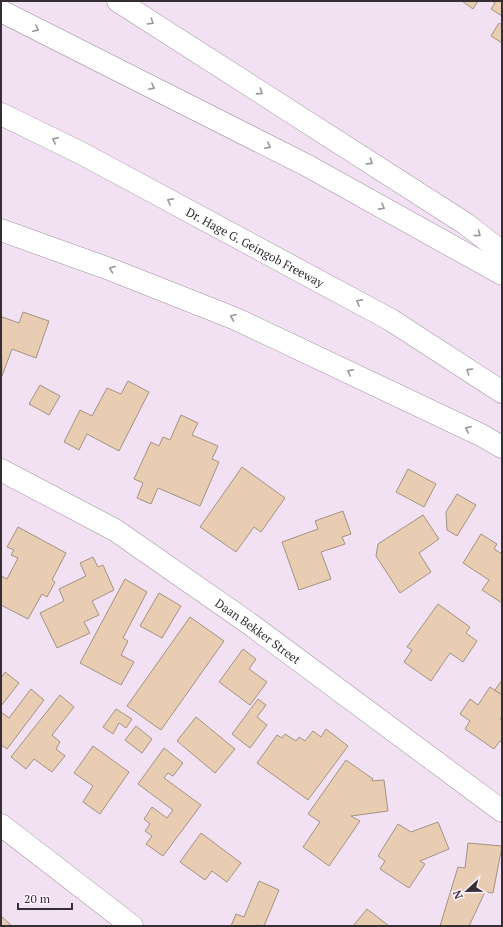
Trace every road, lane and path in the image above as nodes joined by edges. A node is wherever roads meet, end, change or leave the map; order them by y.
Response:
1 (118, 1) edge
2 (1, 11) edge
3 (1, 114) edge
4 (1, 230) edge
5 (502, 252) edge
6 (502, 274) edge
7 (502, 392) edge
8 (502, 447) edge
9 (1, 470) edge
10 (501, 807) edge
11 (1, 825) edge
12 (132, 926) edge

1 -> 5 main road
2 -> 6 main road
7 -> 3 main road, Dr. Hage G. Geingob Freeway
8 -> 4 main road
9 - 10 main road, Daan Bekker Street
11 - 12 main road

